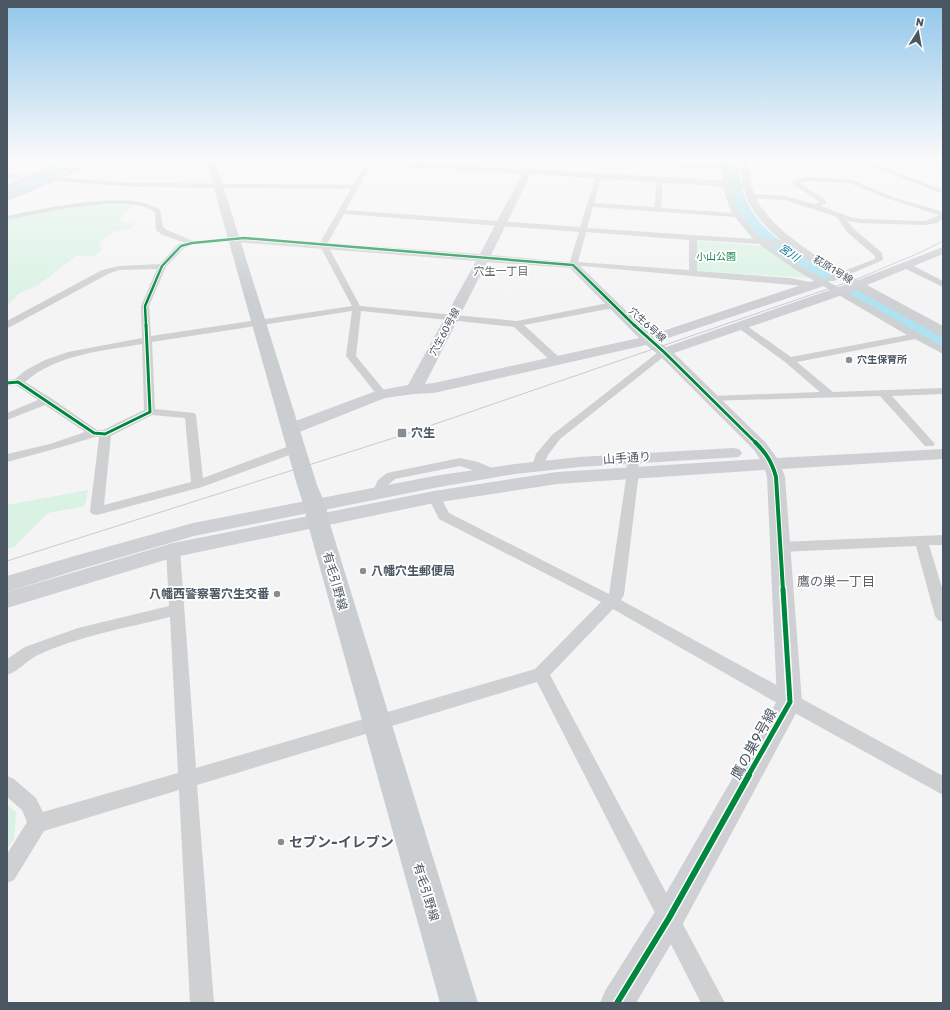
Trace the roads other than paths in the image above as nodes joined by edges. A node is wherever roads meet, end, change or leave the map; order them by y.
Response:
1 (65, 207) edge
2 (152, 207) edge
3 (223, 207) edge
4 (345, 207) edge
5 (509, 207) edge
6 (589, 207) edge
7 (619, 207) edge
8 (733, 207) edge
9 (758, 207) edge
10 (817, 207) edge
11 (919, 207) edge
12 (657, 210) joint
13 (342, 212) junction
14 (737, 215) junction
15 (839, 215) junction
16 (943, 215) edge
17 (7, 218) edge
18 (501, 223) junction
19 (583, 230) junction
20 (692, 238) junction
21 (234, 239) junction
22 (192, 243) junction
23 (764, 243) junction
24 (791, 243) junction
25 (323, 244) junction
26 (943, 250) edge
27 (482, 258) junction
28 (574, 265) junction
29 (162, 266) junction
30 (907, 266) junction
31 (693, 273) junction
32 (841, 276) junction
33 (818, 284) junction
34 (942, 284) edge
35 (858, 285) junction
36 (840, 291) junction
37 (613, 305) junction
38 (357, 308) junction
39 (453, 318) junction
40 (259, 323) junction
41 (517, 324) junction
42 (7, 325) edge
43 (740, 325) junction
44 (943, 332) edge
45 (916, 336) junction
46 (147, 340) junction
47 (649, 340) junction
48 (664, 352) junction
49 (943, 352) edge
50 (556, 360) junction
51 (789, 360) junction
52 (13, 382) edge
53 (414, 389) junction
54 (943, 391) edge
55 (883, 393) junction
56 (382, 394) junction
57 (829, 394) junction
58 (711, 399) junction
59 (48, 400) junction
60 (150, 412) junction
61 (7, 417) edge
62 (100, 434) junction
63 (294, 439) junction
64 (940, 450) edge
65 (7, 458) edge
66 (768, 458) junction
67 (632, 465) junction
68 (538, 466) junction
69 (198, 484) junction
70 (434, 497) junction
71 (316, 514) junction
72 (943, 540) edge
73 (921, 541) junction
74 (780, 547) junction
75 (173, 550) junction
76 (7, 584) edge
77 (7, 600) edge
78 (611, 601) junction
79 (177, 610) junction
80 (943, 616) edge
81 (7, 668) edge
82 (541, 674) junction
83 (790, 702) junction
84 (376, 724) junction
85 (187, 779) junction
86 (7, 785) edge
87 (943, 786) edge
88 (38, 823) junction
89 (7, 873) edge
90 (669, 918) junction
91 (202, 1003) edge
92 (460, 1003) edge
93 (618, 1003) edge
94 (713, 1003) edge

1 - 17 street
2 - 22 street
3 - 21 main road, 有毛引野線
4 - 13 street
5 - 18 street, 穴生60号線
6 - 19 street
7 - 12 street
8 - 14 street
9 - 24 street, 萩原1号線
10 - 15 street
11 - 16 street
12 - 14 street
13 - 18 street
13 - 25 street
14 - 23 street
15 - 16 street
15 - 32 street
18 - 19 street
18 - 27 street, 穴生60号線
19 - 20 street
19 - 28 street
20 - 23 street
20 - 31 street
21 - 22 street
21 - 25 street
21 - 40 main road, 有毛引野線
22 - 29 street
23 - 24 street
23 - 33 street
24 - 32 street, 萩原1号線
25 - 27 street
25 - 38 street
26 - 30 street
27 - 28 street
27 - 39 street, 穴生60号線
28 - 31 street
28 - 37 street, 穴生6号線
29 - 42 street
29 - 46 street
30 - 34 street
30 - 35 street
31 - 33 street
32 - 33 street
32 - 35 street, 萩原1号線
33 - 36 street
33 - 47 street
35 - 36 street
35 - 44 street, 萩原1号線
36 - 43 street
36 - 45 street
37 - 41 street
37 - 47 street, 穴生6号線
38 - 39 street
38 - 40 street
38 - 56 street
39 - 41 street
39 - 53 street, 穴生60号線
40 - 46 street
40 - 63 main road, 有毛引野線
41 - 50 street
43 - 48 street
43 - 51 street
45 - 49 street
45 - 51 street
46 - 52 street
46 - 60 street
47 - 48 street, 穴生6号線
47 - 50 street
48 - 58 street, 穴生6号線
48 - 68 street
50 - 53 street
51 - 57 street
52 - 59 street
53 - 56 street
54 - 55 street
55 - 57 street
55 - 64 street
56 - 63 street
57 - 58 street
58 - 66 street, 穴生6号線
59 - 61 street
59 - 62 street
60 - 62 street
60 - 69 street
62 - 65 street
62 - 69 street
63 - 69 street
63 - 71 main road, 有毛引野線
64 - 66 street, 山手通り
66 - 67 street, 山手通り
66 - 74 street, 鷹の巣9号線
67 - 68 street, 山手通り
67 - 70 street, 山手通り
67 - 78 street
68 - 71 street, 山手通り
70 - 71 street, 山手通り
70 - 78 street
71 - 75 street
71 - 76 street
71 - 84 main road, 有毛引野線
72 - 73 street
73 - 74 street
73 - 80 street
74 - 83 street, 鷹の巣9号線
75 - 77 street
75 - 79 street
78 - 82 street
78 - 83 street
79 - 81 street
79 - 85 street
82 - 84 street
82 - 90 street
83 - 87 street
83 - 90 street, 鷹の巣9号線
84 - 85 street
84 - 92 main road, 有毛引野線
85 - 88 street
85 - 91 street
86 - 88 street
88 - 89 street
90 - 93 street, 鷹の巣9号線
90 - 94 street

